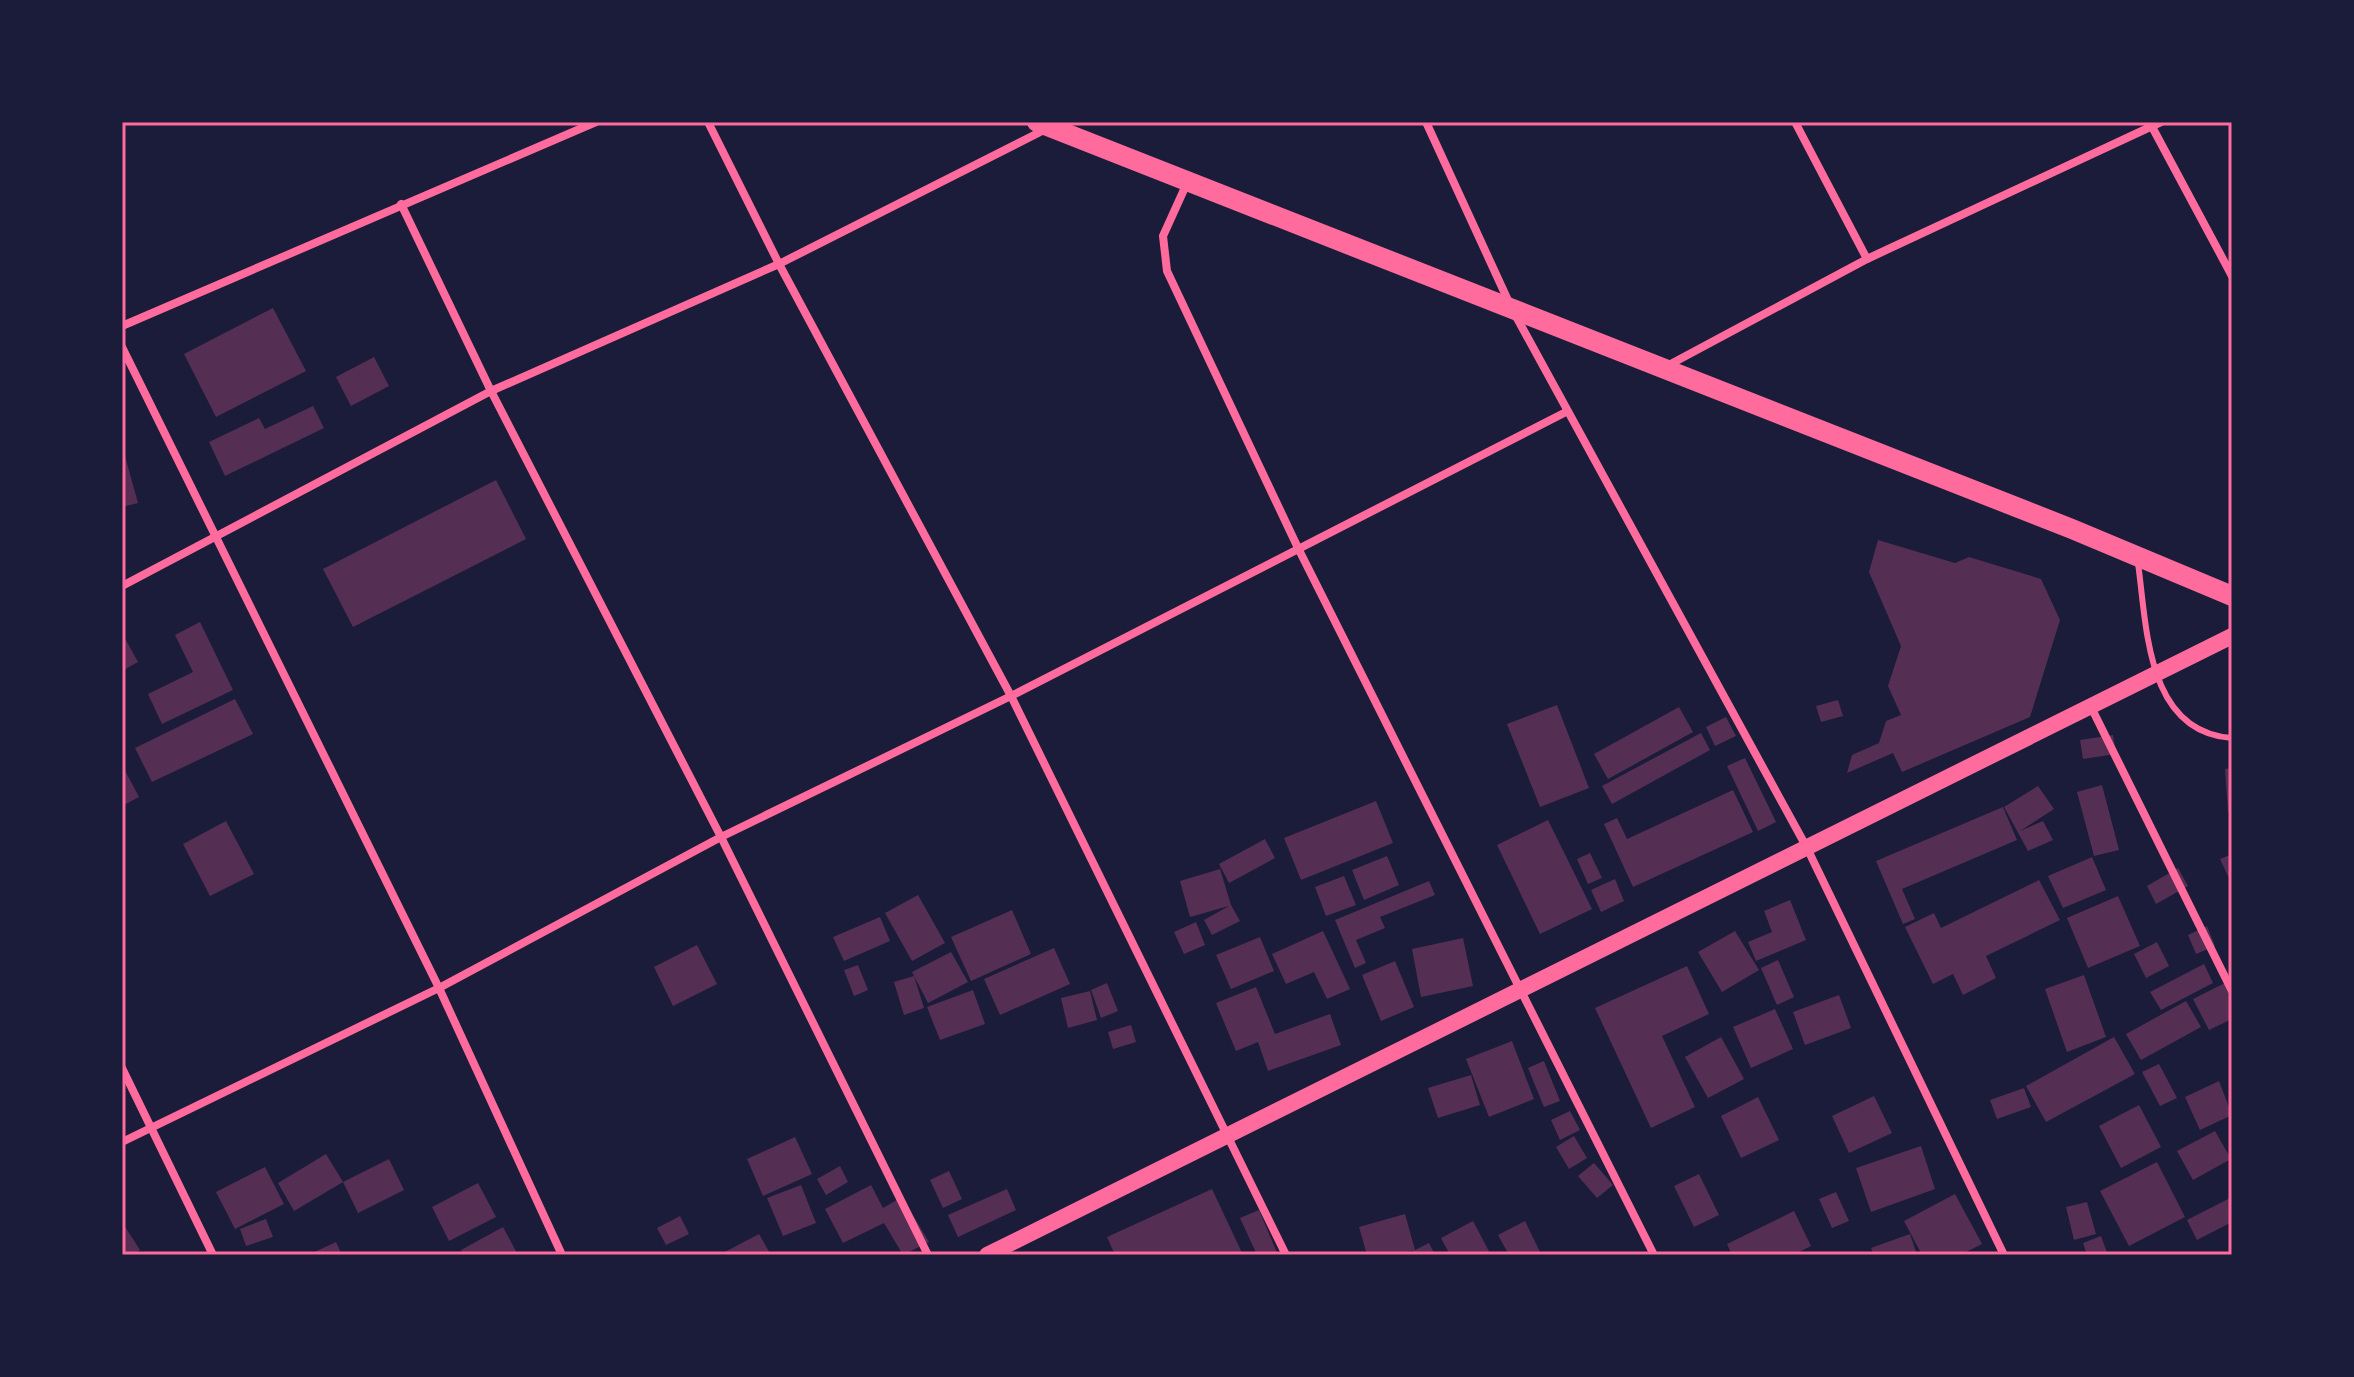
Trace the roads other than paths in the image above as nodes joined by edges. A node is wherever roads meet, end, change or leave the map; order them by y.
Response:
1 (596, 122) edge
2 (708, 122) edge
3 (1426, 122) edge
4 (1795, 122) edge
5 (2154, 123) edge
6 (1049, 124) edge
7 (1187, 183) junction
8 (401, 204) junction
9 (1867, 259) junction
10 (779, 264) junction
11 (2232, 276) edge
12 (1512, 309) junction
13 (122, 326) edge
14 (122, 347) edge
15 (1661, 369) junction
16 (491, 391) junction
17 (1566, 412) junction
18 (216, 539) junction
19 (1298, 548) junction
20 (2137, 556) junction
21 (122, 586) edge
22 (2232, 596) edge
23 (2232, 636) edge
24 (2154, 676) junction
25 (1011, 696) junction
26 (2092, 709) junction
27 (2232, 738) edge
28 (721, 837) junction
29 (1807, 848) junction
30 (439, 988) junction
31 (1521, 988) junction
32 (2232, 991) edge
33 (122, 1068) edge
34 (152, 1127) junction
35 (1226, 1136) junction
36 (122, 1142) edge
37 (213, 1255) edge
38 (562, 1255) edge
39 (928, 1255) edge
40 (987, 1255) edge
41 (1286, 1255) edge
42 (1654, 1255) edge
43 (2004, 1255) edge

1 - 8 street
2 - 10 street
3 - 12 street
4 - 9 street
5 - 9 street
5 - 11 street
6 - 7 main road
6 - 10 street
7 - 12 main road
7 - 19 street
8 - 13 street
8 - 16 street
9 - 15 street
10 - 16 street
10 - 25 street
12 - 15 main road
12 - 17 street
14 - 18 street
15 - 20 main road
16 - 18 street
16 - 28 street
17 - 19 street
17 - 29 street
18 - 21 street
18 - 30 street
19 - 25 street
19 - 31 street
20 - 22 main road
20 - 24 lane
23 - 24 main road
24 - 26 main road
24 - 27 lane
25 - 28 street
25 - 35 street
26 - 29 main road
26 - 32 street
28 - 30 street
28 - 39 street
29 - 31 main road
29 - 43 street
30 - 34 street
30 - 38 street
31 - 35 main road
31 - 42 street
33 - 34 street
34 - 36 street
34 - 37 street
35 - 40 main road
35 - 41 street

